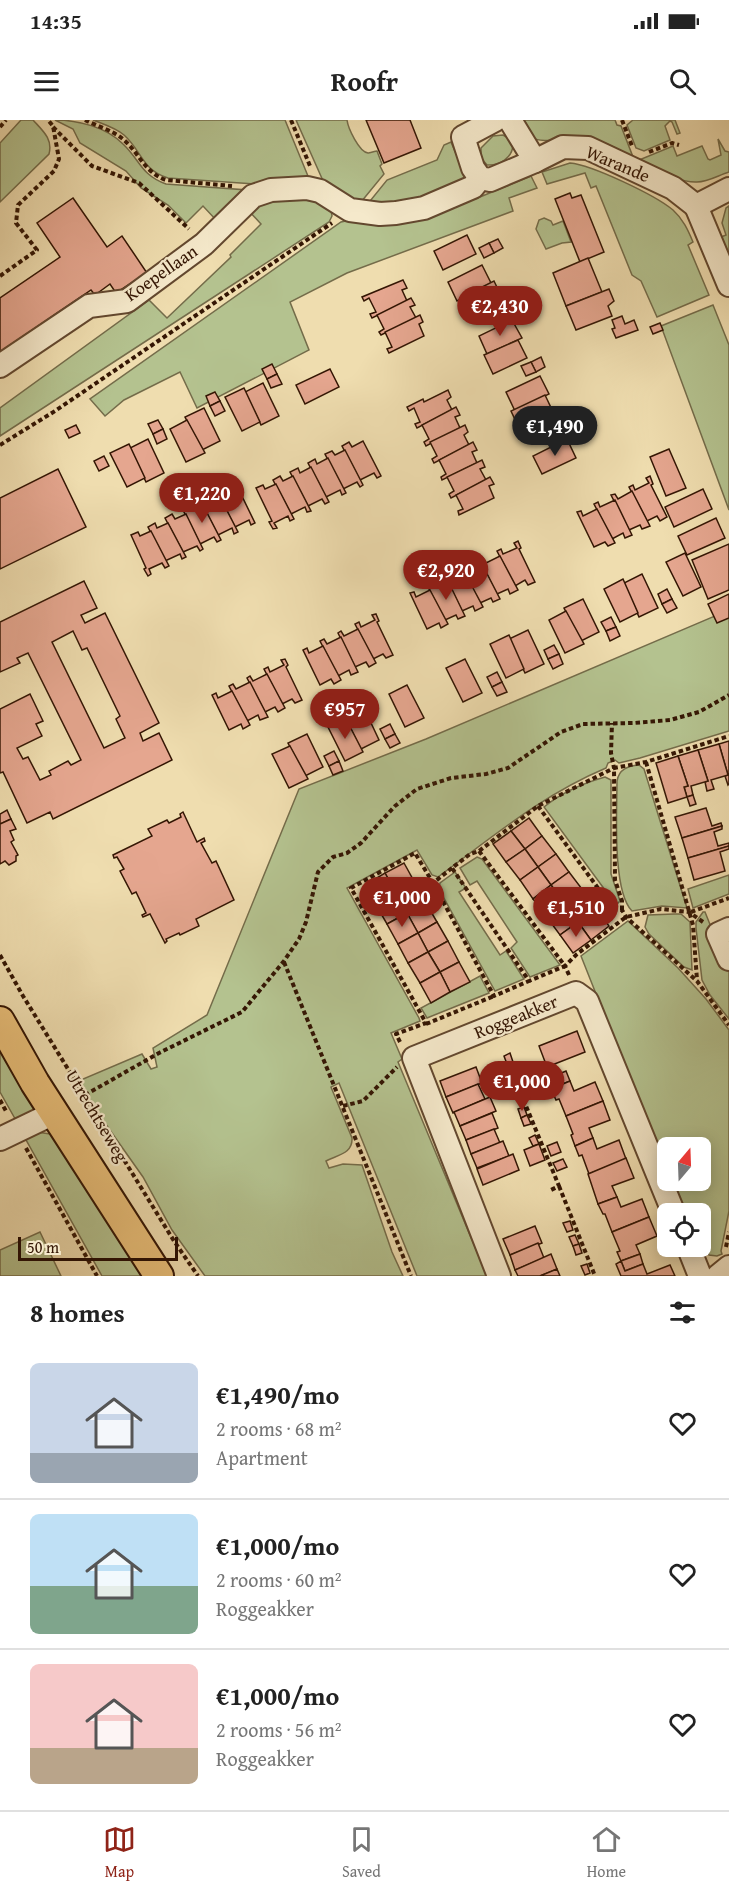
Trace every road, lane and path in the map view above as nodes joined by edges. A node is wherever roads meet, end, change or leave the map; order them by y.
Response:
1 (6, 120) edge
2 (48, 120) edge
3 (85, 120) edge
4 (291, 120) edge
5 (495, 120) edge
6 (510, 120) edge
7 (622, 120) edge
8 (53, 126) junction
9 (0, 127) edge
10 (459, 129) edge
11 (632, 148) dead end
12 (535, 161) junction
13 (480, 178) junction
14 (729, 189) edge
15 (272, 190) junction
16 (320, 191) junction
17 (696, 206) junction
18 (350, 210) junction
19 (204, 244) junction
20 (0, 276) edge
21 (729, 285) edge
22 (0, 366) edge
23 (0, 446) edge
24 (729, 695) edge
25 (612, 723) junction
26 (729, 736) edge
27 (646, 762) junction
28 (614, 768) junction
29 (538, 806) junction
30 (479, 851) junction
31 (452, 868) junction
32 (433, 883) junction
33 (729, 898) edge
34 (622, 910) junction
35 (689, 912) junction
36 (626, 917) junction
37 (729, 929) edge
38 (0, 955) edge
39 (729, 959) edge
40 (284, 961) junction
41 (565, 966) junction
42 (530, 981) junction
43 (697, 981) junction
44 (576, 993) junction
45 (494, 996) junction
46 (0, 1021) edge
47 (426, 1023) junction
48 (729, 1025) edge
49 (436, 1048) junction
50 (403, 1051) dead end
51 (400, 1065) dead end
52 (512, 1072) dead end
53 (85, 1095) junction
54 (0, 1100) edge
55 (343, 1106) junction
56 (54, 1113) junction
57 (8, 1135) edge
58 (559, 1186) junction
59 (551, 1190) dead end
60 (670, 1203) edge
61 (729, 1232) edge
62 (729, 1252) edge
63 (692, 1257) edge
64 (729, 1268) edge
65 (97, 1276) edge
66 (159, 1276) edge
67 (198, 1276) edge
68 (411, 1276) edge
69 (500, 1276) edge
70 (595, 1276) edge
71 (700, 1276) edge
72 (718, 1276) edge

1 - 9 path
2 - 8 path
3 - 15 path
4 - 16 path
5 - 10 street
6 - 12 street
7 - 11 path
8 - 19 path
8 - 20 path
10 - 13 street
12 - 13 street, Warande
12 - 17 street, Warande
13 - 18 street, Warande
14 - 17 street
15 - 16 street, Koepellaan
15 - 19 street, Koepellaan
16 - 18 street, Warande
17 - 21 street
18 - 23 path
19 - 22 street, Koepellaan
24 - 25 path
25 - 28 path
25 - 40 path
26 - 27 path
27 - 28 path
27 - 35 path
28 - 29 path
28 - 34 path
29 - 30 path
29 - 34 path
30 - 31 path
30 - 41 path
31 - 32 path
31 - 42 path
32 - 45 path
32 - 47 path
33 - 35 path
34 - 36 path
35 - 36 path
35 - 43 path
36 - 41 path
36 - 43 path
37 - 39 street
38 - 53 path, Utrechtseweg
40 - 53 path
40 - 55 path
41 - 42 path
41 - 44 path
42 - 45 path
43 - 48 path
44 - 49 street, Roggeakker
44 - 60 street, Roggeakker
45 - 47 path
46 - 56 main road, Utrechtseweg
47 - 49 path
47 - 50 path
49 - 69 street, Roggeakker
51 - 55 path
52 - 58 path
53 - 67 path, Utrechtseweg
54 - 57 path
55 - 68 path
56 - 57 street
56 - 66 main road, Utrechtseweg
57 - 65 path
58 - 59 path
58 - 70 path
61 - 62 path
63 - 71 street
64 - 72 street

